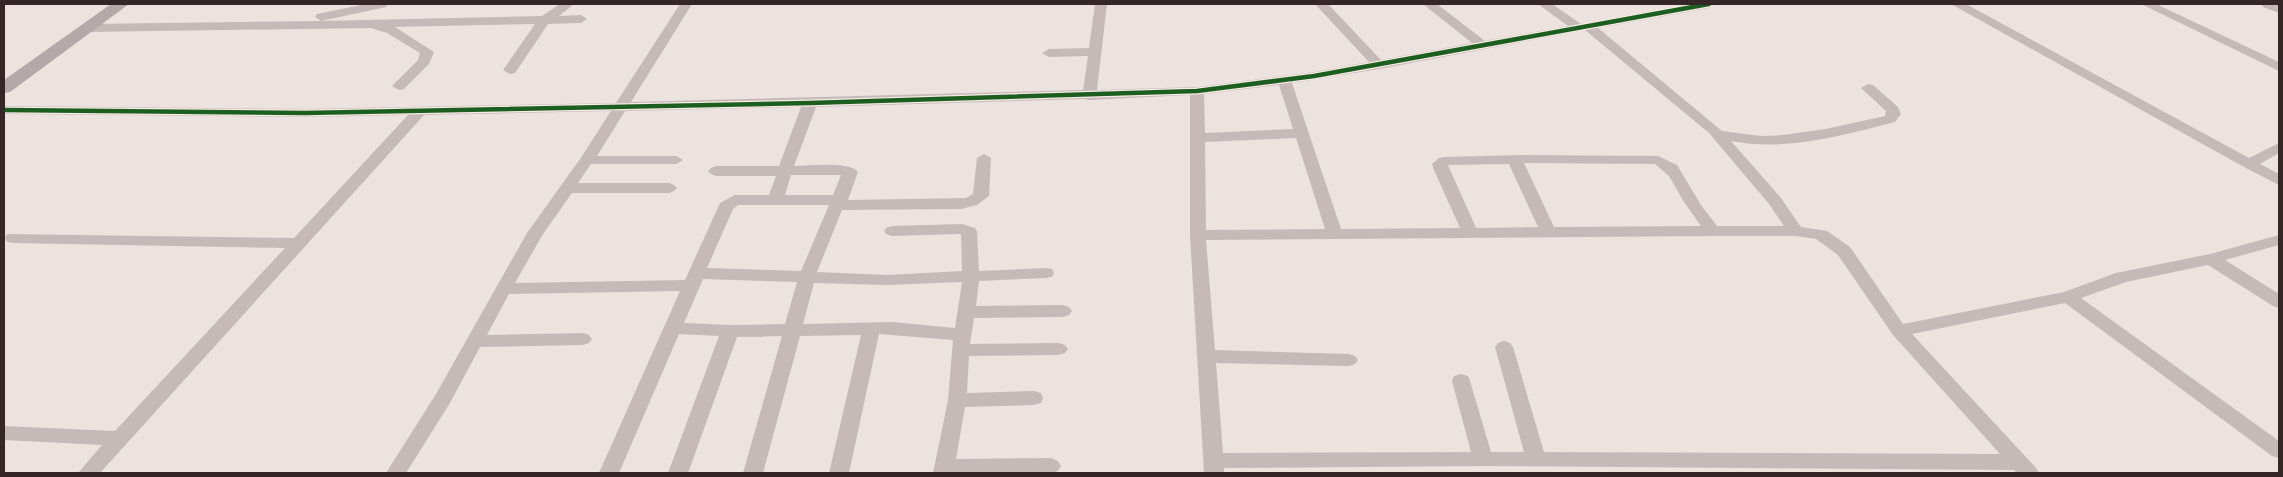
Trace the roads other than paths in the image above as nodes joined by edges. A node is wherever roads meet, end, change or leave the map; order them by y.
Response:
1 (105, 4) edge
2 (120, 4) edge
3 (382, 4) edge
4 (568, 4) edge
5 (686, 4) edge
6 (1101, 4) edge
7 (1321, 4) edge
8 (1429, 4) edge
9 (1544, 4) edge
10 (1709, 4) edge
11 (1957, 4) edge
12 (2147, 4) edge
13 (1639, 10) edge
14 (582, 19) dead end
15 (544, 21) junction
16 (365, 23) junction
17 (305, 24) junction
18 (87, 28) junction
19 (1584, 28) junction
20 (1484, 46) junction
21 (1095, 52) junction
22 (1049, 53) dead end
23 (1379, 65) junction
24 (2279, 67) edge
25 (510, 70) dead end
26 (4, 75) edge
27 (1284, 80) junction
28 (399, 86) dead end
29 (4, 88) edge
30 (1868, 88) dead end
31 (1197, 90) junction
32 (1090, 96) junction
33 (810, 103) junction
34 (619, 107) junction
35 (4, 110) edge
36 (420, 111) junction
37 (1302, 133) junction
38 (1718, 134) junction
39 (1196, 138) junction
40 (2279, 147) edge
41 (984, 158) dead end
42 (587, 160) junction
43 (676, 160) dead end
44 (1515, 160) junction
45 (2249, 164) junction
46 (716, 170) dead end
47 (785, 171) junction
48 (2279, 180) edge
49 (568, 188) junction
50 (669, 188) dead end
51 (776, 199) junction
52 (839, 203) junction
53 (1547, 230) junction
54 (1712, 230) junction
55 (892, 231) dead end
56 (1469, 231) junction
57 (1796, 231) junction
58 (1334, 233) junction
59 (1198, 234) junction
60 (13, 238) dead end
61 (2279, 240) edge
62 (298, 243) junction
63 (2210, 259) junction
64 (1046, 273) dead end
65 (807, 277) junction
66 (971, 277) junction
67 (694, 279) junction
68 (504, 289) junction
69 (2068, 297) junction
70 (2279, 302) edge
71 (1064, 311) dead end
72 (965, 312) junction
73 (672, 328) junction
74 (871, 328) junction
75 (730, 331) junction
76 (794, 331) junction
77 (1899, 331) junction
78 (583, 339) dead end
79 (474, 341) junction
80 (962, 343) junction
81 (1504, 347) dead end
82 (1060, 349) dead end
83 (1205, 356) junction
84 (1350, 360) dead end
85 (1461, 381) dead end
86 (1034, 398) dead end
87 (957, 400) junction
88 (4, 433) edge
89 (119, 438) junction
90 (2279, 451) edge
91 (1483, 459) junction
92 (1536, 459) junction
93 (1051, 466) dead end
94 (1647, 466) edge
95 (1214, 467) edge
96 (1848, 468) edge
97 (2024, 468) edge
98 (944, 470) edge
99 (88, 473) edge
100 (396, 473) edge
101 (609, 473) edge
102 (678, 473) edge
103 (753, 473) edge
104 (839, 473) edge

1 - 26 main road
2 - 18 main road
3 - 17 street
4 - 15 street
5 - 34 street
6 - 21 street
7 - 23 street
8 - 20 street
9 - 19 street
10 - 13 street
11 - 45 street
12 - 24 street
13 - 19 street
14 - 15 street
15 - 16 street
15 - 25 street
16 - 17 street
16 - 28 street
17 - 18 street
18 - 29 main road
19 - 20 street
19 - 38 street
20 - 23 street
21 - 22 street
21 - 32 street
23 - 27 street
27 - 31 street
27 - 37 street
30 - 38 street
31 - 32 street
31 - 39 street
32 - 33 street
33 - 34 street
33 - 47 street
34 - 36 street
34 - 42 street
35 - 36 street
36 - 62 street
37 - 39 street
37 - 58 street
38 - 57 street
39 - 59 street
40 - 45 street
41 - 52 street
42 - 43 street
42 - 49 street
44 - 53 street
44 - 54 street
44 - 56 street
45 - 48 street
46 - 47 street
47 - 51 street
47 - 52 street
49 - 50 street
49 - 68 street
51 - 52 street
51 - 67 street
52 - 65 street
53 - 54 street
53 - 56 street
54 - 57 street
55 - 66 street
56 - 58 street
57 - 77 street
58 - 59 street
59 - 83 street
60 - 62 street
61 - 63 street
62 - 89 street
63 - 69 street
63 - 70 street
64 - 66 street
65 - 66 street
65 - 67 street
65 - 76 street
66 - 72 street
67 - 68 street
67 - 73 street
68 - 79 street
69 - 77 street
69 - 90 street
71 - 72 street
72 - 80 street
73 - 75 street
73 - 101 street
74 - 76 street
74 - 80 street
74 - 104 street
75 - 76 street
75 - 102 street
76 - 103 street
77 - 97 street
78 - 79 street
79 - 100 street
80 - 82 street
80 - 87 street
81 - 92 street
83 - 84 street
83 - 95 street
85 - 91 street
86 - 87 street
87 - 98 street
88 - 89 street
89 - 99 street
91 - 92 street
91 - 95 street
92 - 94 street
93 - 98 street
94 - 96 street
96 - 97 street

